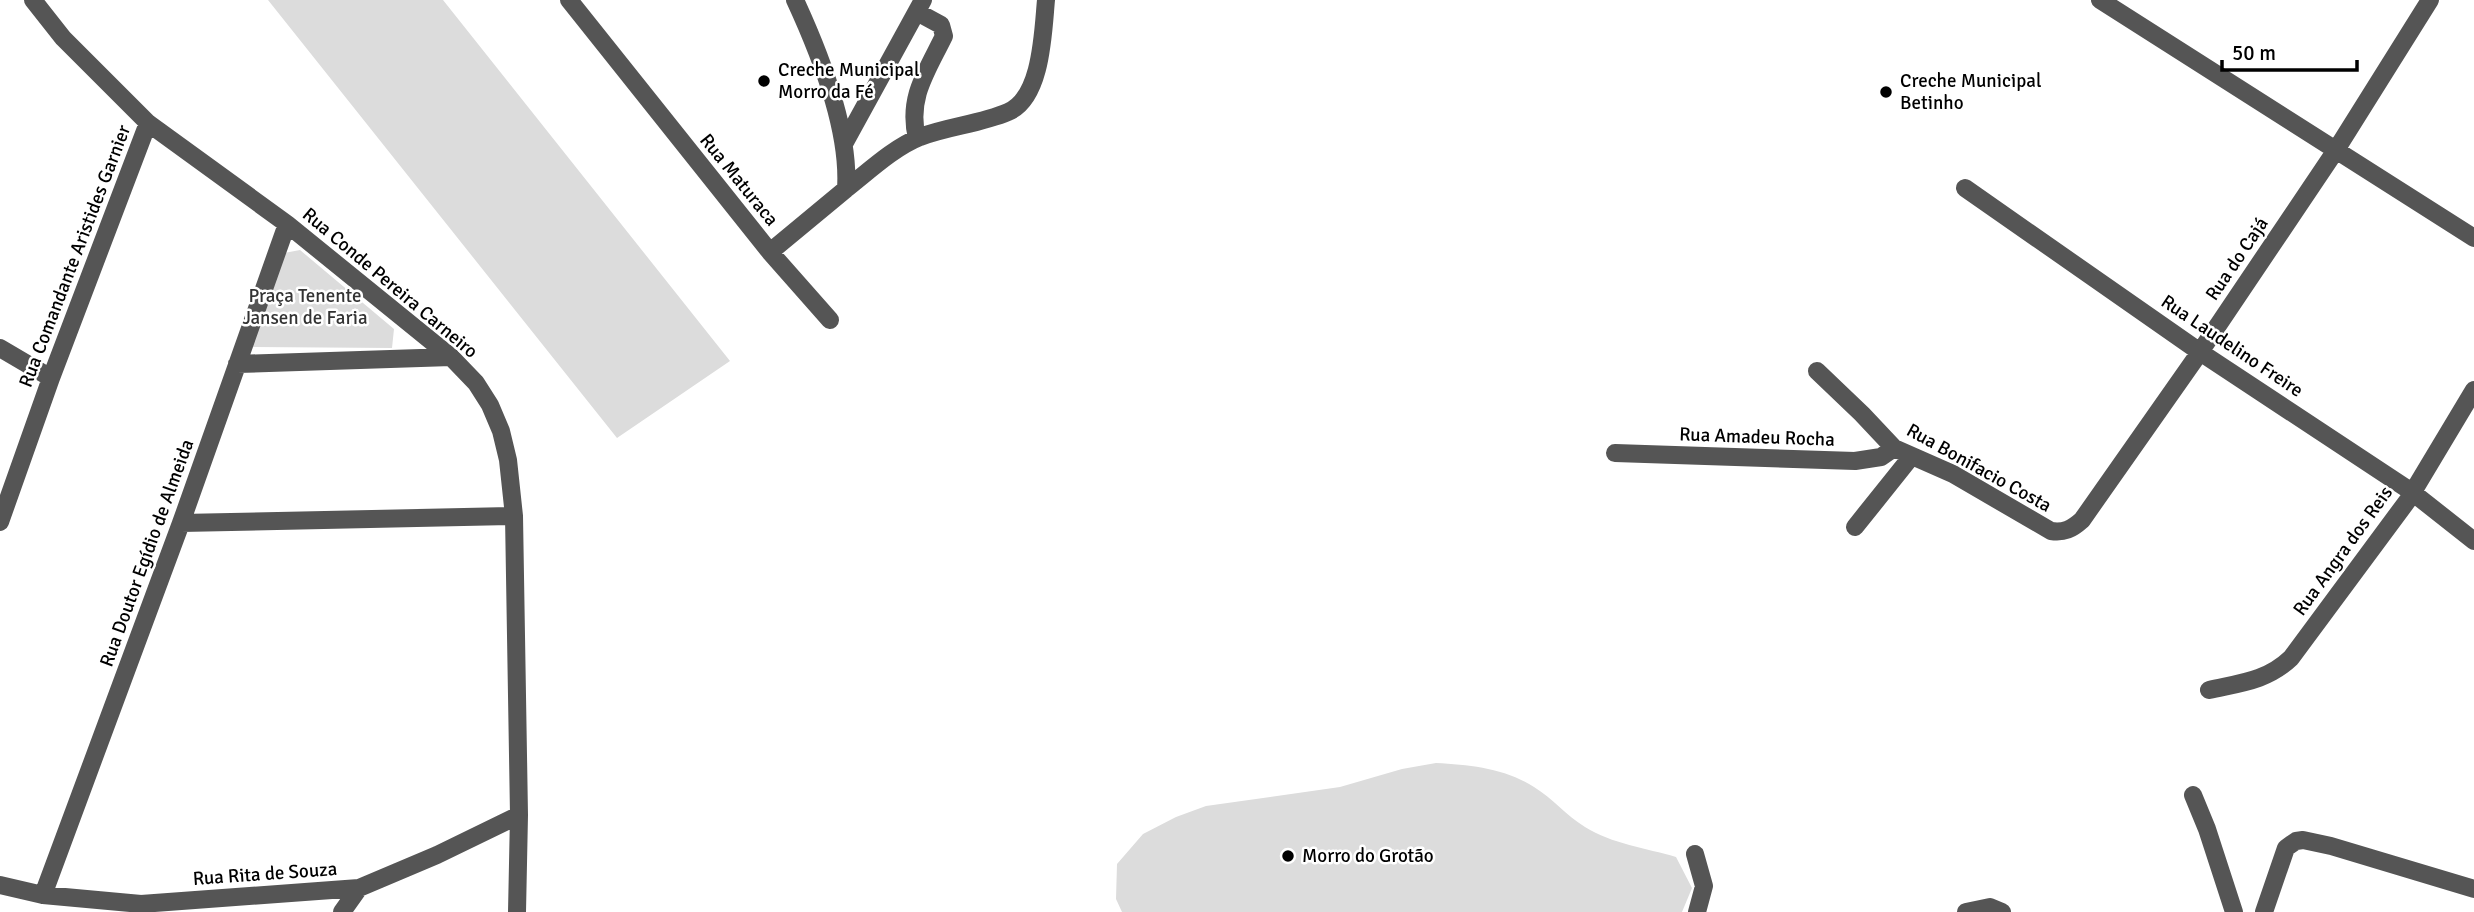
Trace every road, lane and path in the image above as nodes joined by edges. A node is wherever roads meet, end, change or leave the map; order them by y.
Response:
1 (33, 0) edge
2 (569, 0) edge
3 (795, 0) edge
4 (1046, 0) edge
5 (2100, 0) edge
6 (2430, 0) edge
7 (920, 6) edge
8 (148, 122) junction
9 (918, 138) junction
10 (845, 145) junction
11 (2336, 150) junction
12 (1965, 188) dead end
13 (846, 189) junction
14 (287, 224) junction
15 (2474, 238) edge
16 (770, 252) junction
17 (830, 320) dead end
18 (0, 348) edge
19 (2200, 352) junction
20 (451, 357) junction
21 (237, 364) junction
22 (1817, 371) dead end
23 (51, 378) junction
24 (2474, 390) edge
25 (1894, 448) junction
26 (1615, 453) dead end
27 (1911, 457) junction
28 (2412, 492) junction
29 (514, 516) junction
30 (0, 523) edge
31 (181, 523) junction
32 (1855, 527) dead end
33 (2066, 531) joint
34 (2474, 541) edge
35 (2209, 690) dead end
36 (2193, 795) dead end
37 (519, 814) junction
38 (1696, 854) dead end
39 (0, 885) edge
40 (359, 888) junction
41 (2474, 889) edge
42 (43, 895) junction
43 (342, 912) edge
44 (517, 912) edge
45 (1697, 912) edge
46 (1966, 912) edge
47 (2002, 912) edge
48 (2234, 912) edge
49 (2264, 912) edge

1 - 8 street, Rua Conde Pereira Carneiro
2 - 16 street, Rua Maturaca
3 - 10 street
4 - 9 street, Rua Maturaca
5 - 11 street
6 - 11 street, Rua do Cajá
7 - 9 street
7 - 10 street
8 - 14 street, Rua Conde Pereira Carneiro
8 - 23 street, Rua Comandante Aristides Garnier
9 - 13 street, Rua Maturaca
10 - 13 street
11 - 15 street
11 - 19 street, Rua do Cajá
12 - 19 street, Rua Laudelino Freire
13 - 16 street, Rua Maturaca
14 - 20 street, Rua Conde Pereira Carneiro
14 - 21 street, Rua Doutor Egídio de Almeida
16 - 17 street
18 - 23 street
19 - 28 street, Rua Laudelino Freire
19 - 33 street, Rua do Cajá
20 - 21 street
20 - 29 street, Rua Conde Pereira Carneiro
21 - 31 street, Rua Doutor Egídio de Almeida
22 - 25 street, Rua Bonifacio Costa
23 - 30 street, Rua Comandante Aristides Garnier
24 - 28 street, Rua Angra dos Reis
25 - 26 street, Rua Amadeu Rocha
25 - 27 street, Rua Bonifacio Costa
27 - 32 street
27 - 33 street, Rua Bonifacio Costa
28 - 34 street, Rua Laudelino Freire
28 - 35 street, Rua Angra dos Reis
29 - 31 street
29 - 37 street, Rua Conde Pereira Carneiro
31 - 42 street, Rua Doutor Egídio de Almeida
36 - 48 street
37 - 40 street, Rua Rita de Souza
37 - 44 street, Rua Conde Pereira Carneiro
38 - 45 street
39 - 42 street, Rua Rita de Souza
40 - 42 street, Rua Rita de Souza
40 - 43 street
41 - 49 street
46 - 47 street

